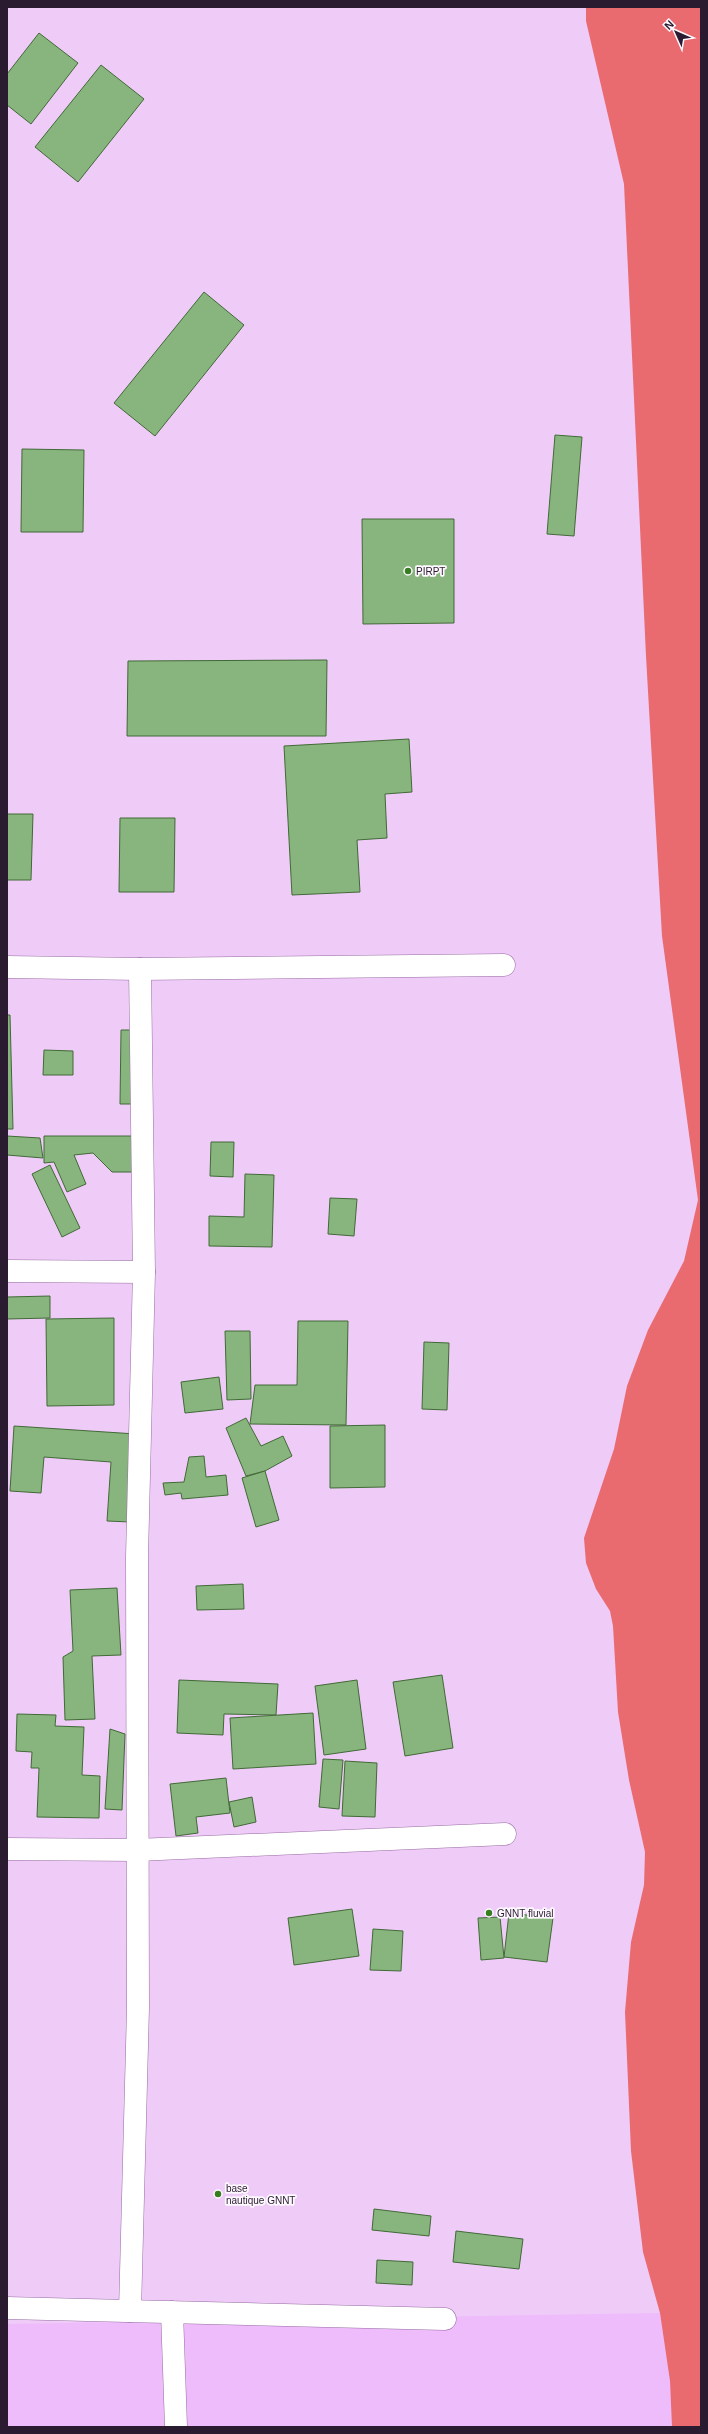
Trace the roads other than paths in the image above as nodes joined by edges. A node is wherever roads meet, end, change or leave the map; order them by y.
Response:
1 (504, 965) dead end
2 (7, 967) edge
3 (140, 969) junction
4 (7, 1270) edge
5 (144, 1272) junction
6 (505, 1834) dead end
7 (7, 1848) edge
8 (137, 1850) junction
9 (7, 2308) edge
10 (130, 2311) junction
11 (172, 2312) junction
12 (445, 2319) dead end
13 (176, 2427) edge

1 - 3 street
2 - 3 street
3 - 5 street
4 - 5 street
5 - 8 street
6 - 8 street
7 - 8 street
8 - 10 street
9 - 10 street
10 - 11 street
11 - 12 street
11 - 13 street

